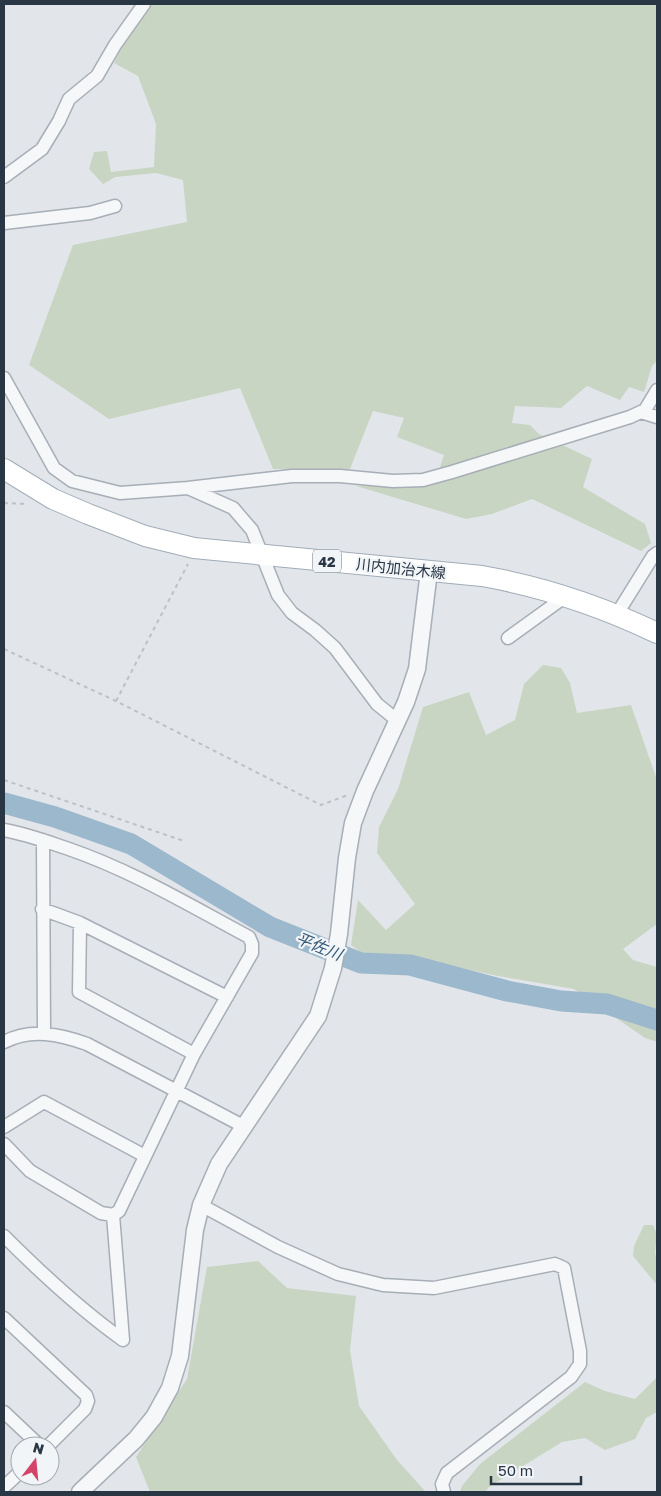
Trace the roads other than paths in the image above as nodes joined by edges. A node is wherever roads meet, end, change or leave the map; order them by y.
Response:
1 (144, 4) edge
2 (4, 177) edge
3 (114, 206) dead end
4 (4, 223) edge
5 (4, 378) edge
6 (657, 390) edge
7 (641, 412) junction
8 (657, 417) edge
9 (4, 469) edge
10 (188, 488) junction
11 (657, 553) edge
12 (262, 554) junction
13 (657, 565) edge
14 (429, 571) junction
15 (636, 582) junction
16 (566, 596) junction
17 (617, 614) junction
18 (657, 633) edge
19 (508, 638) dead end
20 (398, 721) junction
21 (4, 830) edge
22 (43, 840) junction
23 (42, 909) junction
24 (80, 923) junction
25 (227, 997) junction
26 (44, 1033) junction
27 (4, 1042) edge
28 (194, 1054) junction
29 (176, 1090) junction
30 (4, 1127) edge
31 (244, 1127) junction
32 (4, 1144) edge
33 (145, 1156) junction
34 (201, 1204) junction
35 (113, 1215) junction
36 (4, 1236) edge
37 (4, 1318) edge
38 (4, 1412) edge
39 (29, 1436) edge
40 (58, 1436) edge
41 (80, 1492) edge
42 (444, 1492) edge

1 - 2 street
3 - 4 street
5 - 10 street
6 - 7 street
7 - 8 street
7 - 10 street
9 - 12 main road, 川内加治木線 / 42
10 - 12 street
11 - 15 street
12 - 14 main road, 川内加治木線 / 42
12 - 20 street
13 - 15 street
14 - 16 main road, 川内加治木線 / 42
14 - 20 street
15 - 17 street
16 - 17 main road, 川内加治木線 / 42
16 - 19 street
17 - 18 main road, 川内加治木線 / 42
20 - 31 street
21 - 22 street
22 - 23 street
22 - 25 street
23 - 24 street
23 - 26 street
24 - 25 street
24 - 28 street
25 - 28 street
26 - 27 street
26 - 29 street
28 - 29 street
29 - 31 street
29 - 33 street
30 - 33 street
31 - 34 street
32 - 35 street
33 - 35 street
34 - 41 street
34 - 42 street
35 - 36 street
37 - 40 street
38 - 39 street

